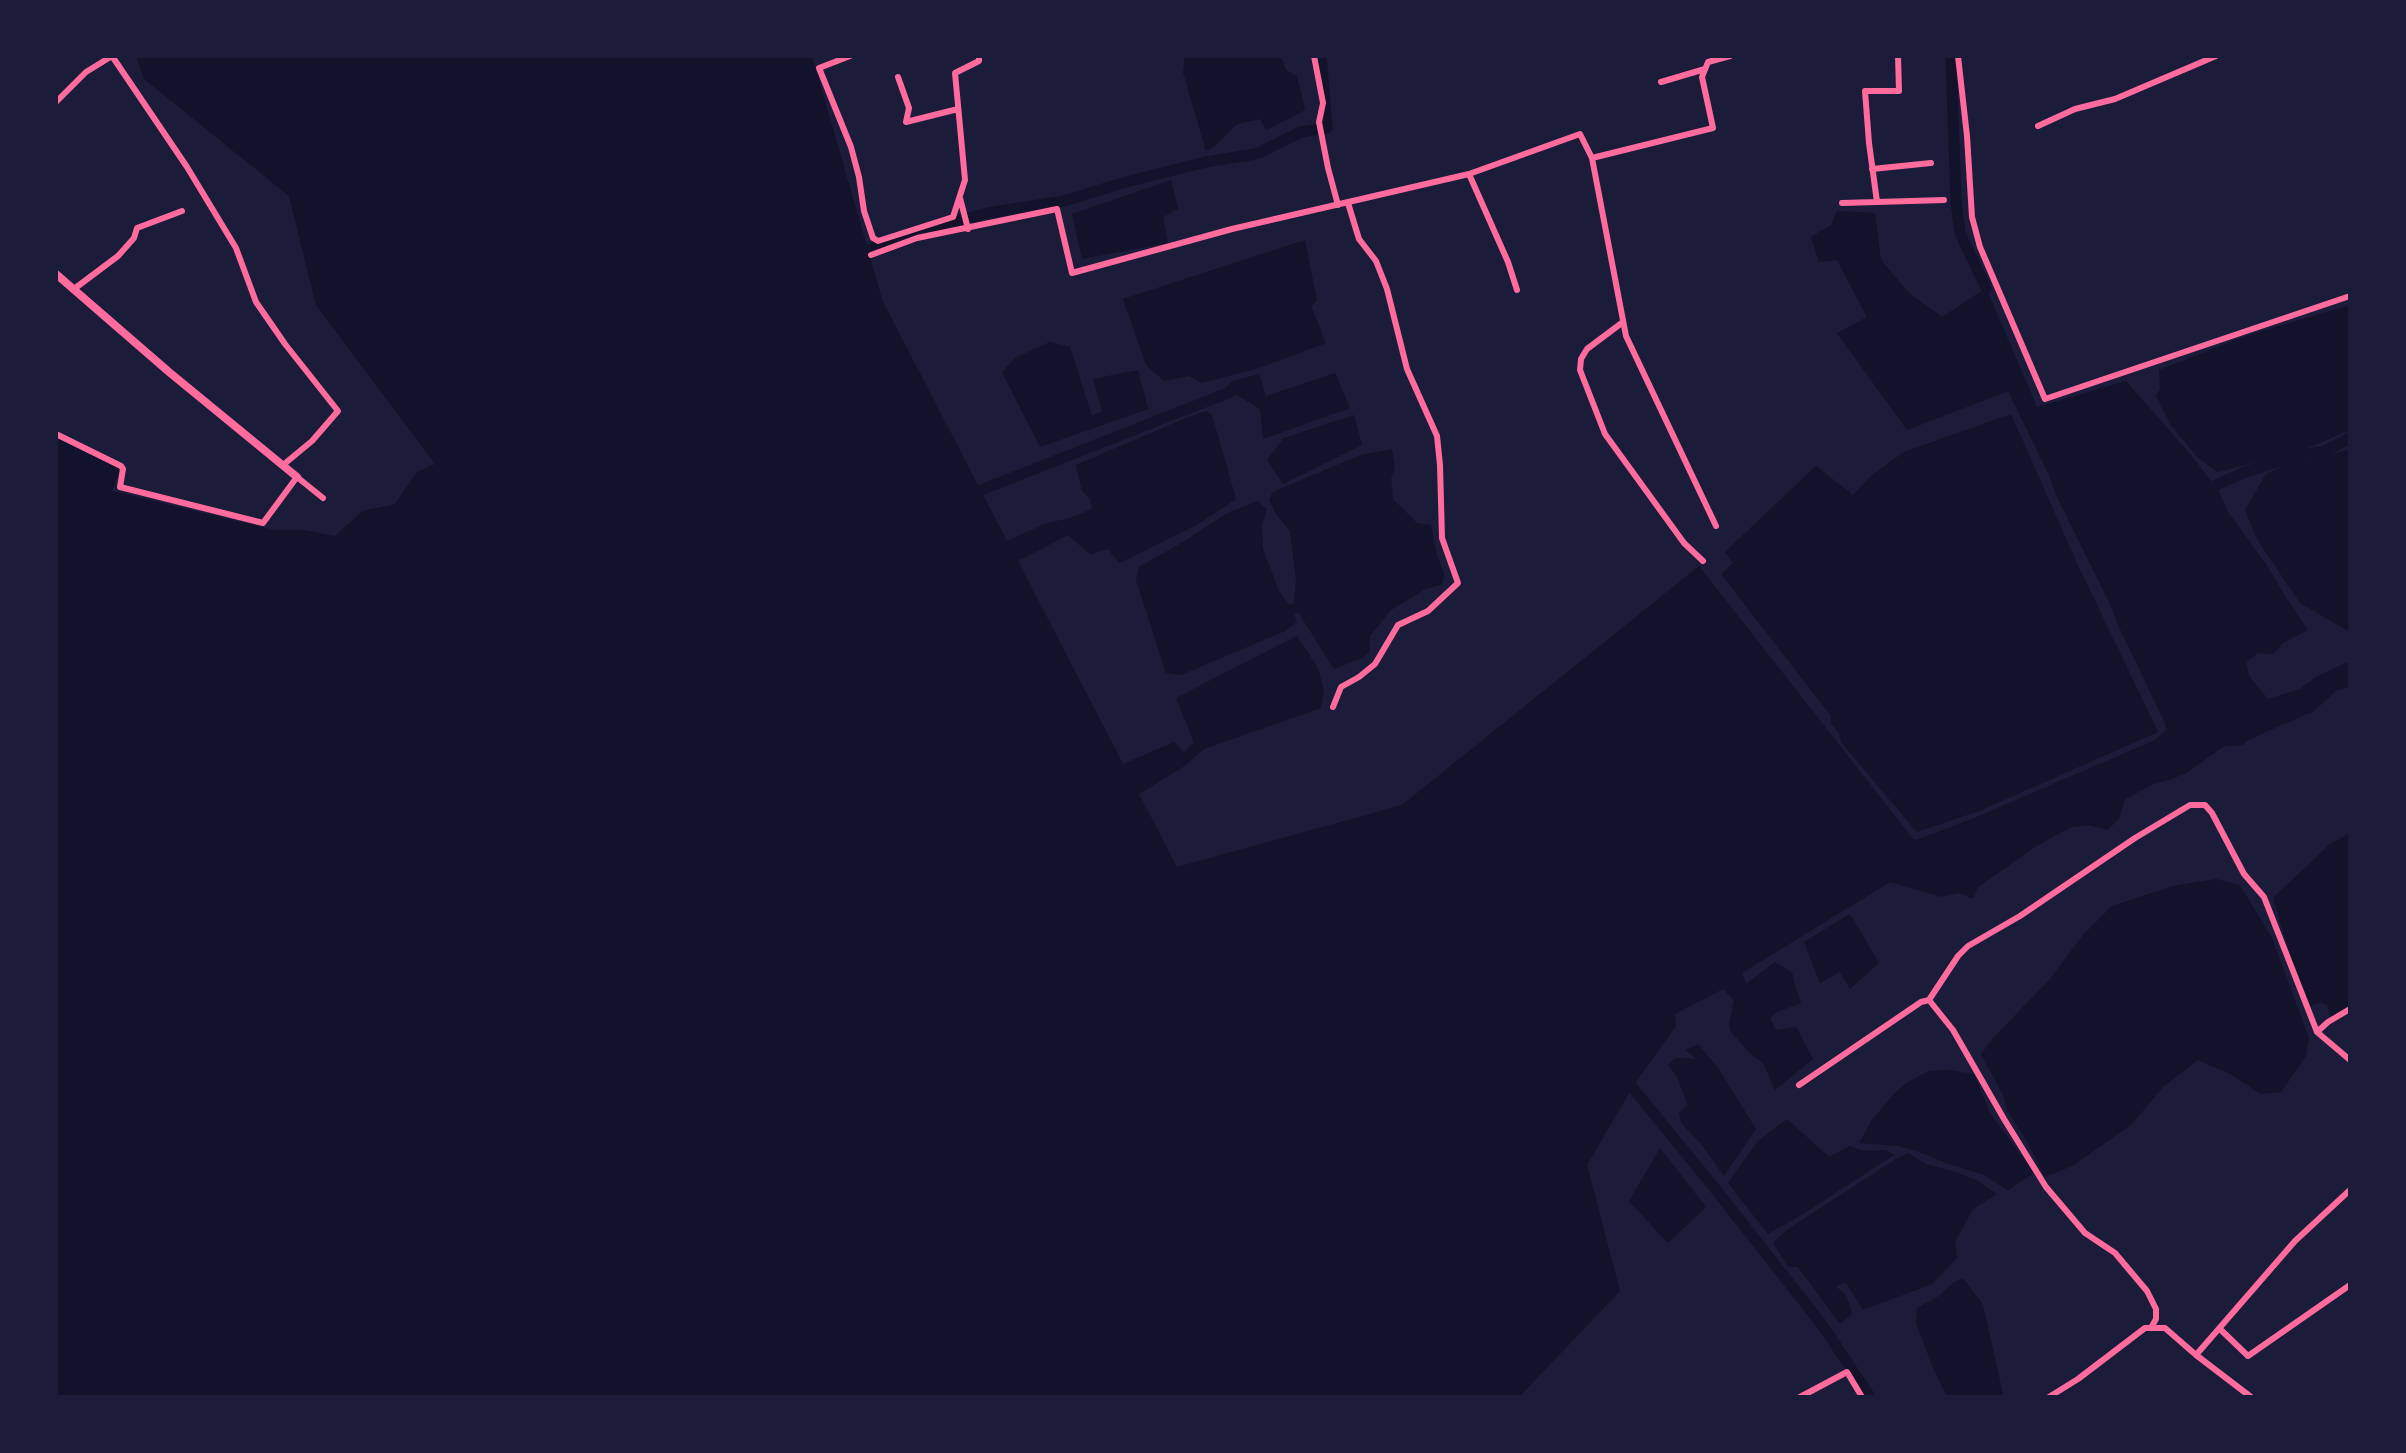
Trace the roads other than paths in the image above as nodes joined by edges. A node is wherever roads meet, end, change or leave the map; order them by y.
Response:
1 (112, 56) edge
2 (850, 56) edge
3 (1314, 56) edge
4 (1729, 56) edge
5 (1898, 56) edge
6 (1958, 56) edge
7 (2216, 56) edge
8 (979, 59) edge
9 (1705, 69) junction
10 (975, 71) dead end
11 (898, 77) dead end
12 (1661, 82) dead end
13 (56, 102) edge
14 (958, 109) junction
15 (2038, 126) dead end
16 (1592, 158) junction
17 (1931, 163) dead end
18 (1872, 169) junction
19 (1469, 174) junction
20 (960, 198) junction
21 (1944, 200) dead end
22 (1877, 202) junction
23 (1348, 203) junction
24 (1842, 203) dead end
25 (1338, 205) junction
26 (182, 211) dead end
27 (968, 228) junction
28 (871, 255) dead end
29 (56, 274) edge
30 (74, 289) junction
31 (1517, 290) dead end
32 (2350, 296) edge
33 (1623, 322) junction
34 (56, 434) edge
35 (283, 465) junction
36 (297, 477) junction
37 (323, 498) dead end
38 (1716, 526) dead end
39 (1703, 561) dead end
40 (1333, 707) dead end
41 (1929, 1000) junction
42 (2350, 1009) edge
43 (2317, 1032) junction
44 (2350, 1060) edge
45 (1799, 1085) dead end
46 (2350, 1190) edge
47 (2350, 1285) edge
48 (2151, 1328) junction
49 (2220, 1329) junction
50 (2196, 1355) junction
51 (1800, 1397) edge
52 (1862, 1397) edge
53 (2049, 1397) edge
54 (2251, 1397) edge

1 - 13 street
1 - 35 street
2 - 20 street
3 - 25 street
4 - 9 street
5 - 18 street
6 - 32 street
7 - 15 street
8 - 10 street
8 - 14 street
9 - 12 street
9 - 16 street
11 - 14 street
14 - 20 street
16 - 19 street
16 - 33 street
17 - 18 street
18 - 22 street
19 - 23 street
19 - 31 street
20 - 27 street
21 - 22 street
22 - 24 street
23 - 25 street
23 - 40 street
25 - 27 street
26 - 30 street
27 - 28 street
29 - 30 main road
30 - 35 main road
33 - 38 street
33 - 39 street
34 - 36 street
35 - 36 main road
36 - 37 street
41 - 43 street
41 - 45 street
41 - 48 street
42 - 43 street
43 - 44 street
46 - 49 street
47 - 49 street
48 - 50 street
48 - 53 street
49 - 50 street
50 - 54 street
51 - 52 street

